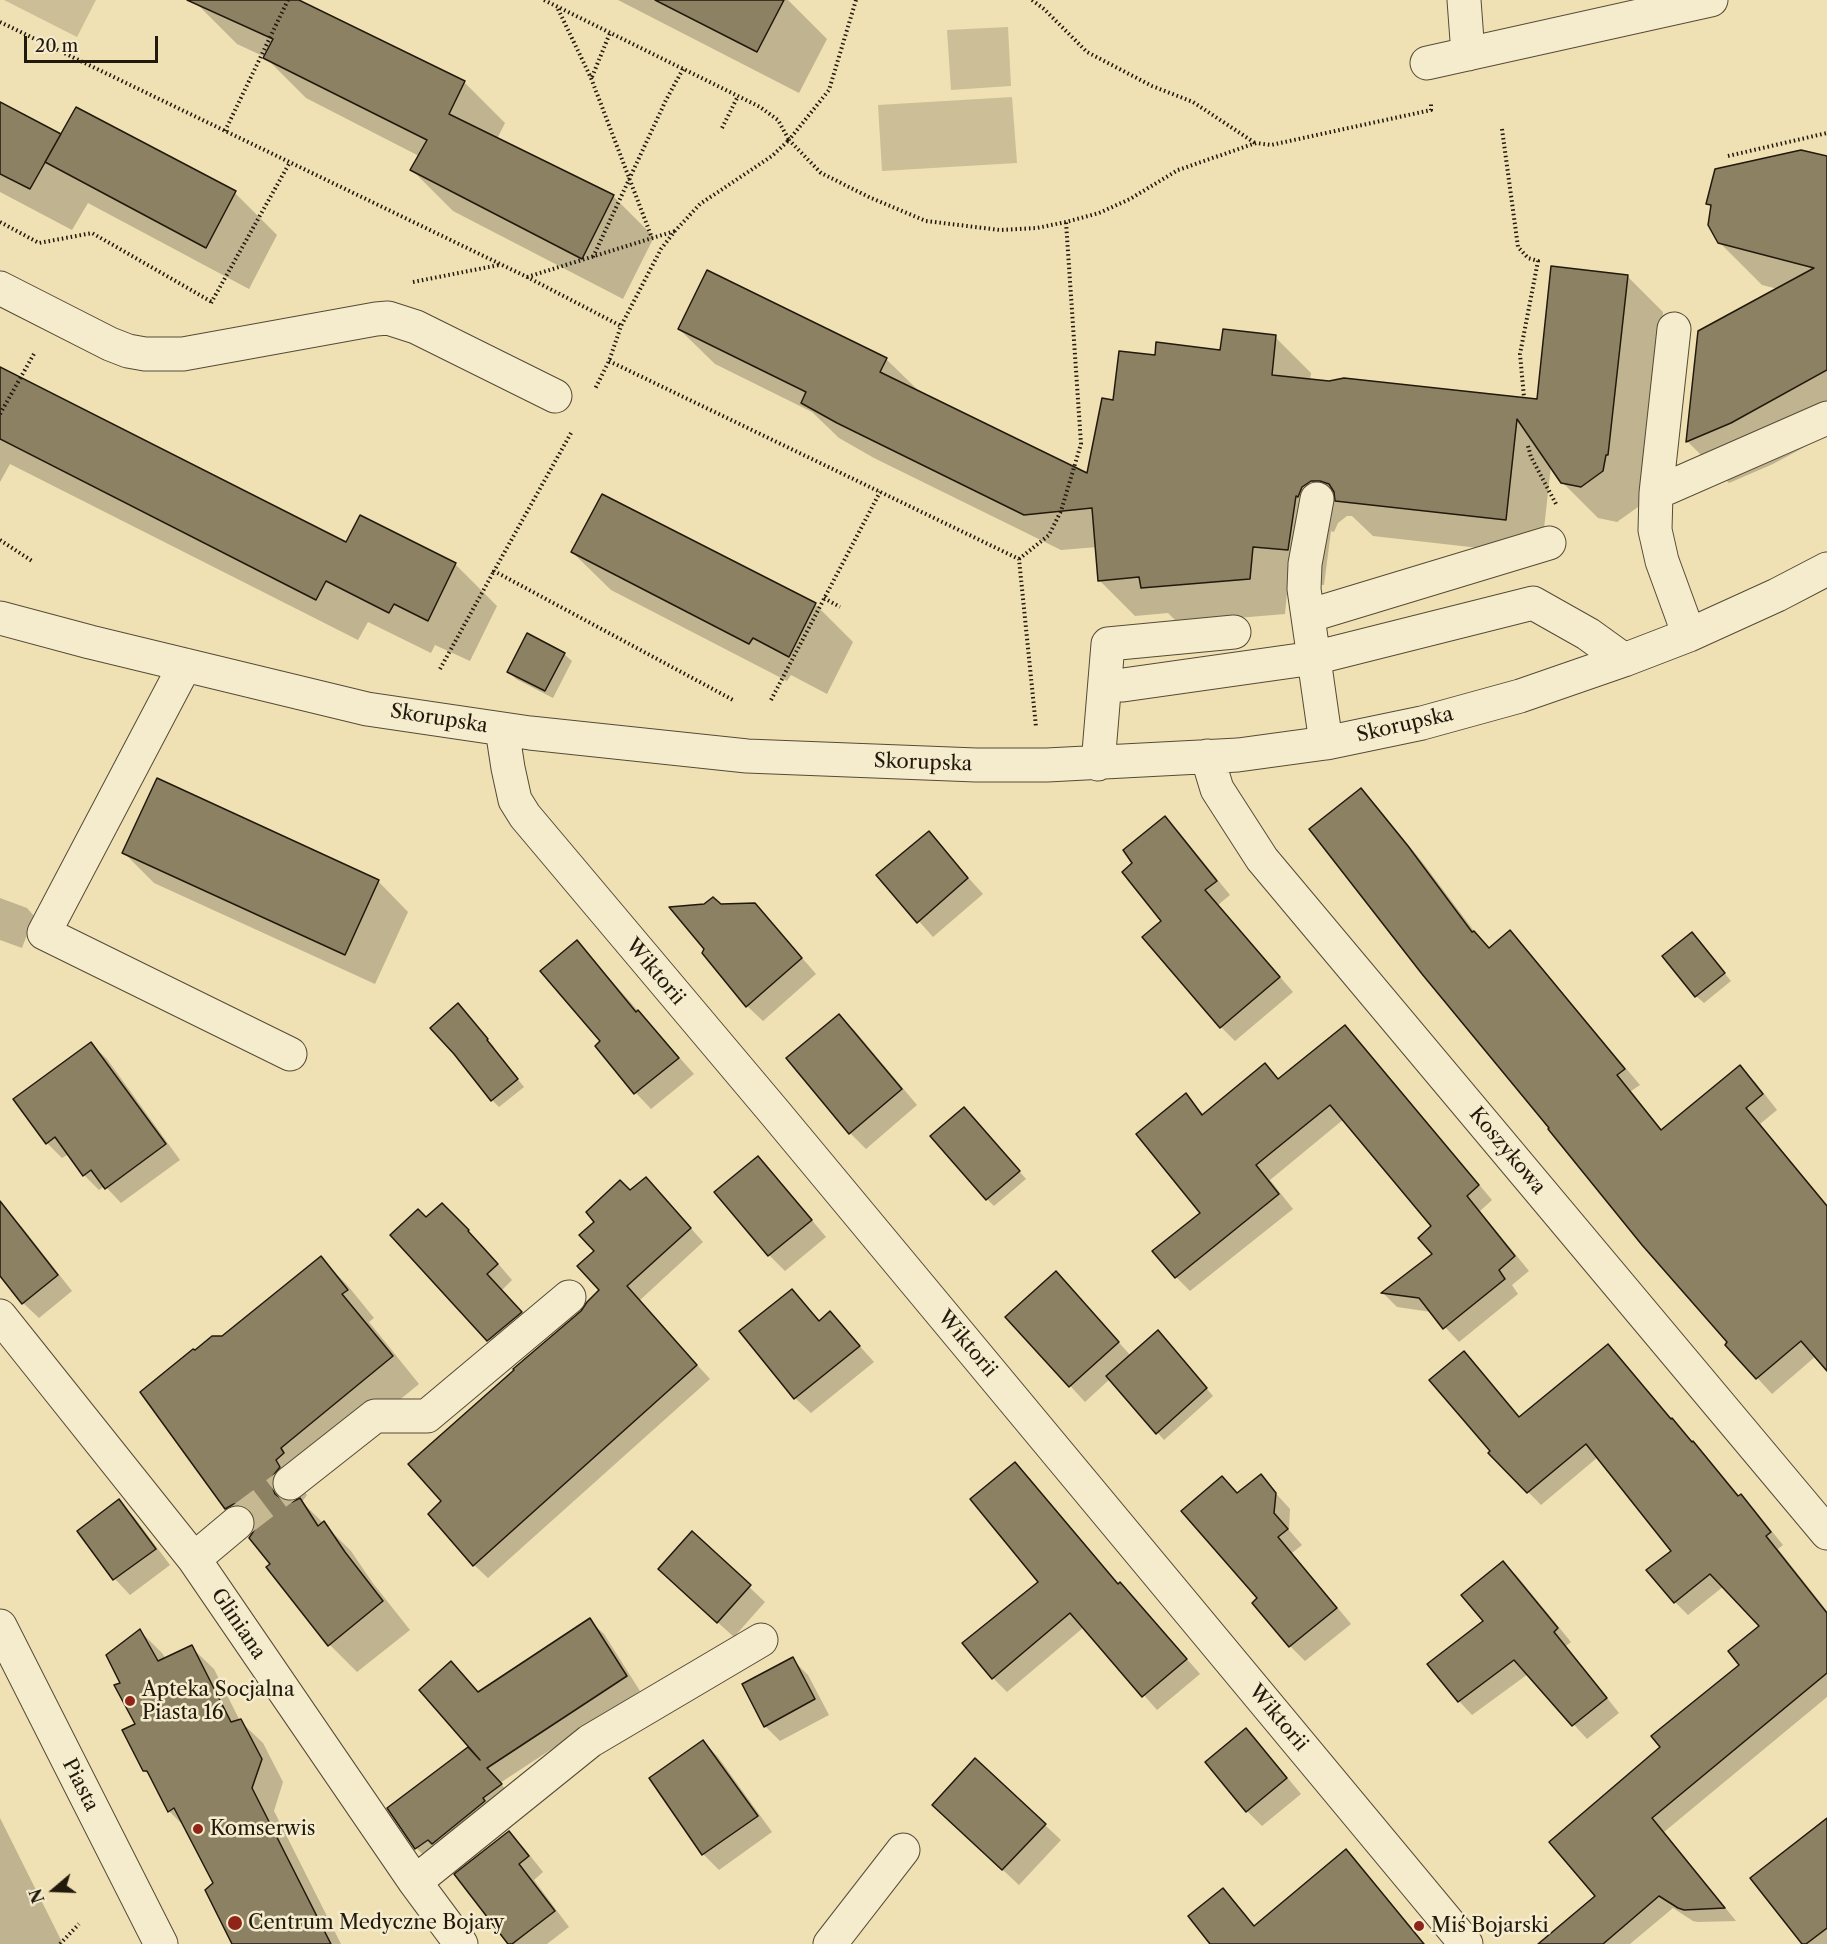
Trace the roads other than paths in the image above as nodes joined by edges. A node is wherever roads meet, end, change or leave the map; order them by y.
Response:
1 (1464, 0) edge
2 (1711, 0) edge
3 (1468, 54) junction
4 (1427, 63) dead end
5 (0, 288) edge
6 (1674, 329) dead end
7 (555, 396) road end
8 (1827, 418) edge
9 (1656, 493) junction
10 (1317, 499) dead end
11 (1549, 543) road end
12 (1827, 569) edge
13 (1308, 616) junction
14 (0, 618) edge
15 (1234, 632) dead end
16 (1689, 635) junction
17 (1314, 658) junction
18 (1624, 660) junction
19 (185, 665) junction
20 (1114, 685) junction
21 (502, 729) junction
22 (1326, 743) junction
23 (1207, 756) junction
24 (1098, 764) junction
25 (290, 1054) dead end
26 (569, 1297) dead end
27 (0, 1316) edge
28 (290, 1482) tunnel mouth
29 (237, 1523) tunnel mouth
30 (1827, 1533) edge
31 (194, 1559) junction
32 (0, 1626) edge
33 (761, 1640) dead end
34 (903, 1850) dead end
35 (415, 1882) junction
36 (161, 1944) edge
37 (461, 1944) edge
38 (830, 1944) edge
39 (1466, 1944) edge

1 - 3 street
2 - 3 street
3 - 4 street
5 - 7 street
6 - 9 street
8 - 9 street
9 - 16 street
10 - 13 street
11 - 13 street
12 - 16 street, Skorupska
13 - 17 street
14 - 19 street, Skorupska
15 - 20 street
16 - 18 street, Skorupska
17 - 18 street
17 - 20 street
17 - 22 street
18 - 22 street, Skorupska
19 - 21 street, Skorupska
19 - 25 street
20 - 24 street
21 - 24 street, Skorupska
21 - 39 street, Wiktorii
22 - 23 street, Skorupska
23 - 24 street, Skorupska
23 - 30 street, Koszykowa
26 - 28 street
27 - 31 street, Gliniana
29 - 31 street
31 - 35 street, Gliniana
32 - 36 street, Piasta
33 - 35 street
34 - 38 street
35 - 37 street, Gliniana

